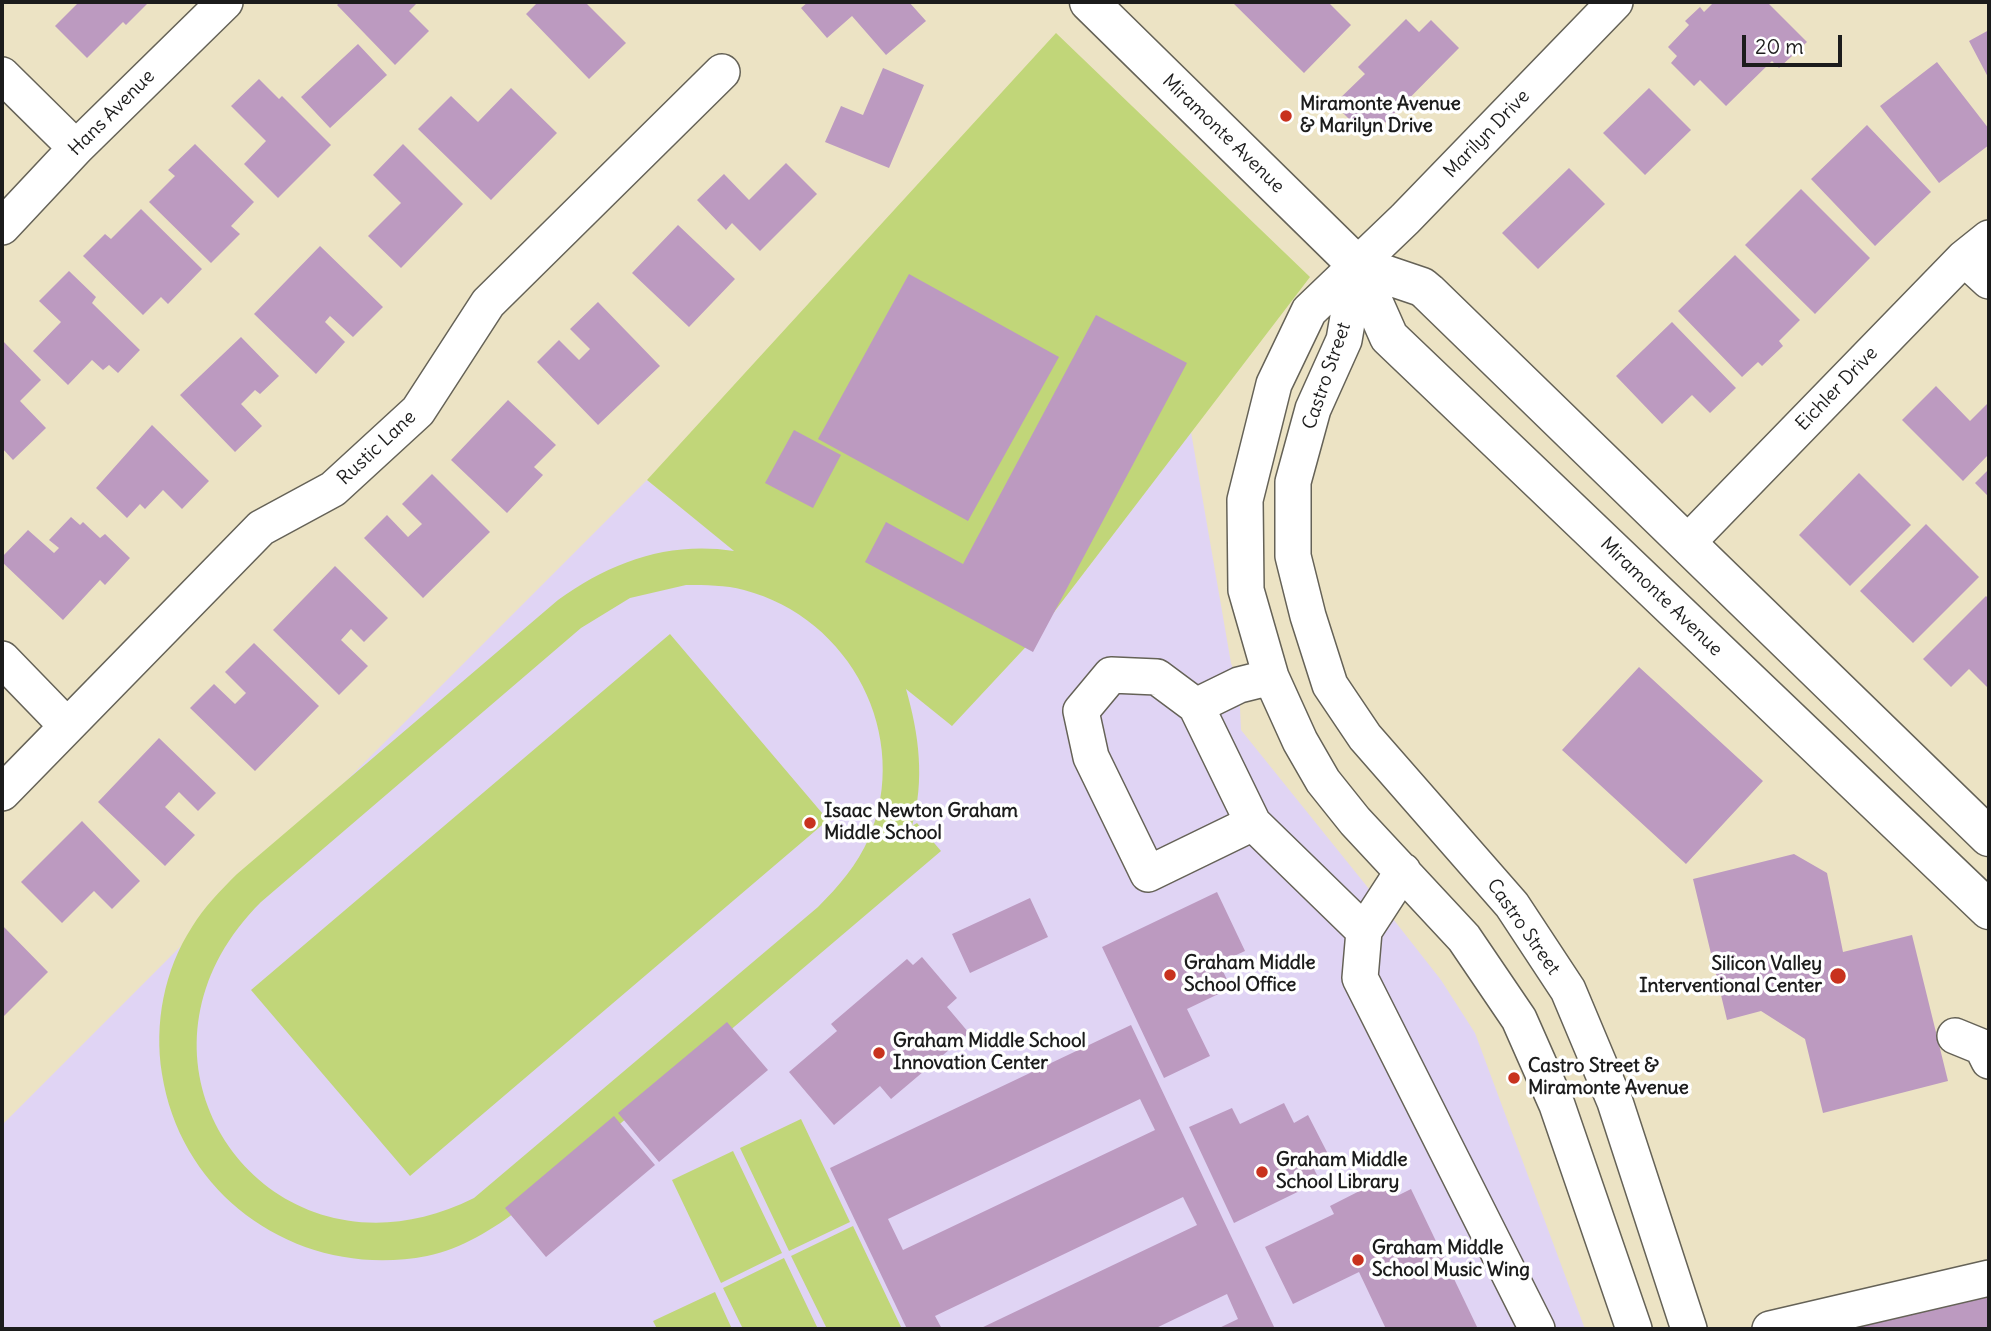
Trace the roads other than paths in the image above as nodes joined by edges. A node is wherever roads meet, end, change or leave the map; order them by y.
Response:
1 (225, 2) edge
2 (1089, 2) edge
3 (1615, 2) edge
4 (722, 72) dead end
5 (2, 75) edge
6 (76, 148) junction
7 (2, 227) edge
8 (1981, 259) edge
9 (1357, 265) junction
10 (1687, 542) junction
11 (2, 659) edge
12 (1820, 672) junction
13 (1271, 677) junction
14 (1196, 706) junction
15 (1784, 714) junction
16 (66, 725) junction
17 (2, 793) edge
18 (1253, 824) junction
19 (1989, 838) edge
20 (1403, 871) junction
21 (1989, 910) edge
22 (1364, 931) junction
23 (1955, 1036) dead end
24 (1989, 1060) edge
25 (1989, 1278) edge
26 (1537, 1329) edge
27 (1634, 1329) edge
28 (1689, 1329) edge
29 (1770, 1329) edge

1 - 6 street, Hans Avenue
2 - 9 main road, Miramonte Avenue
3 - 9 street, Marilyn Drive
4 - 16 street, Rustic Lane
5 - 6 street
6 - 7 street, Hans Avenue
8 - 10 street, Eichler Drive
9 - 10 main road, Miramonte Avenue
9 - 13 street, Castro Street
9 - 15 main road, Miramonte Avenue
9 - 28 street, Castro Street
10 - 12 main road, Miramonte Avenue
11 - 16 street
12 - 15 main road
12 - 19 main road, Miramonte Avenue
13 - 14 street
13 - 20 street, Castro Street
14 - 18 street
14 - 18 street
15 - 21 main road, Miramonte Avenue
16 - 17 street, Rustic Lane
18 - 22 street
20 - 22 street
20 - 27 street, Castro Street
22 - 26 street
23 - 24 street
25 - 29 street

